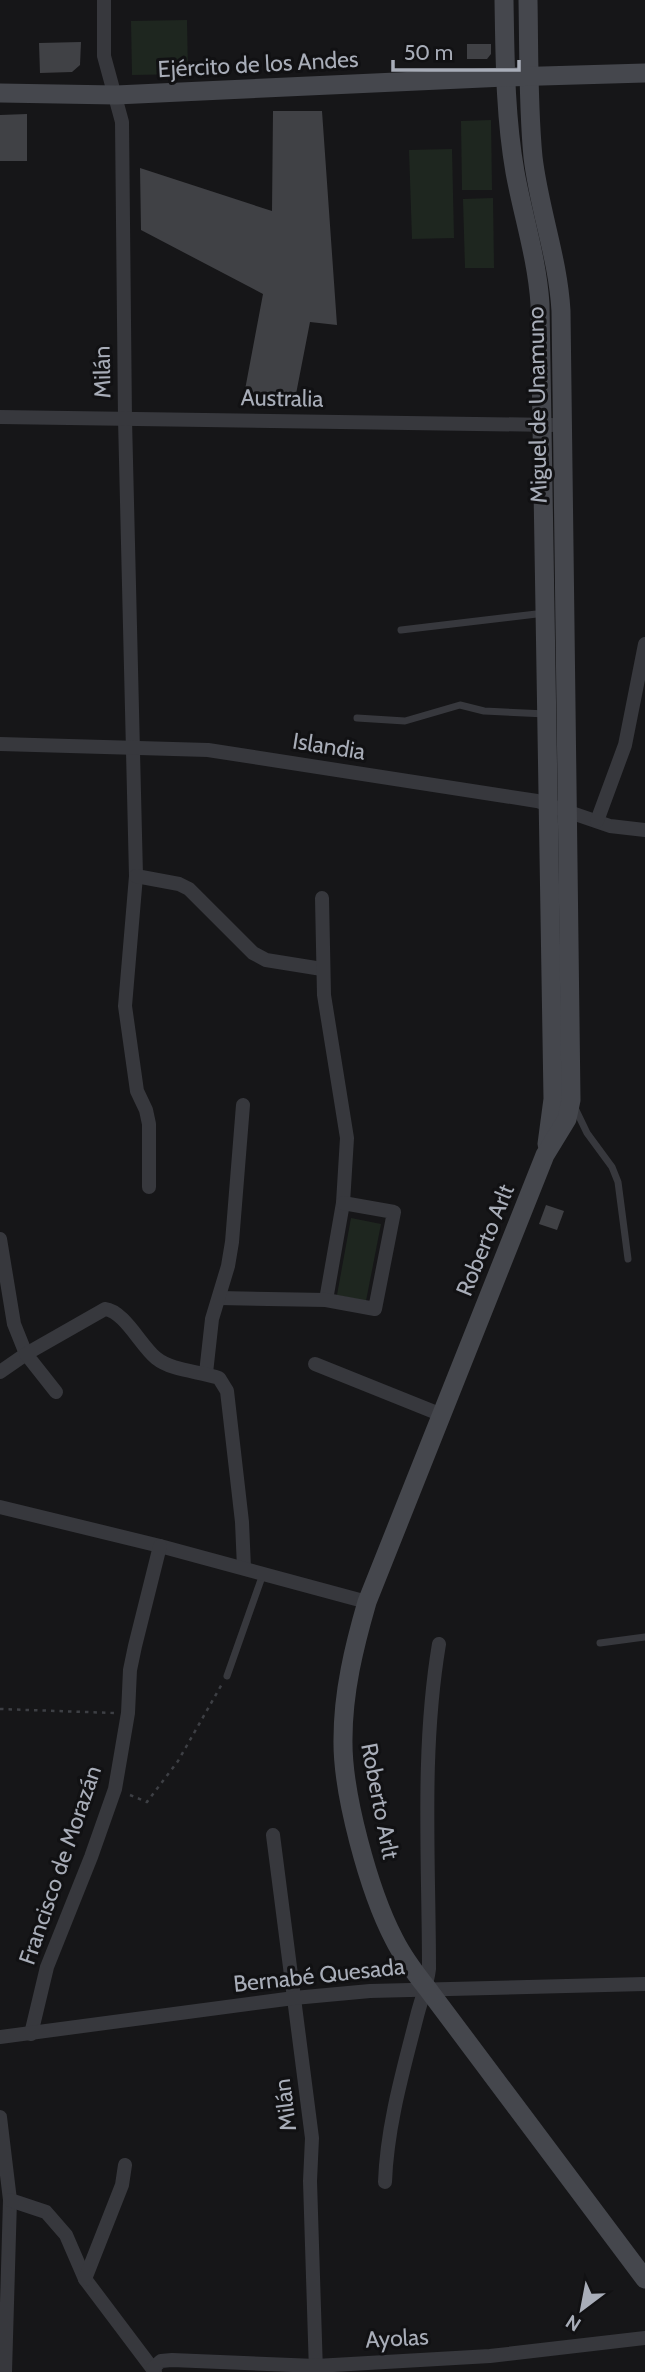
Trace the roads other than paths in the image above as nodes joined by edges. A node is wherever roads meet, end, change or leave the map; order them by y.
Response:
1 (104, 0) edge
2 (504, 0) edge
3 (528, 0) edge
4 (645, 73) edge
5 (530, 76) junction
6 (505, 77) junction
7 (0, 93) edge
8 (116, 96) junction
9 (0, 417) edge
10 (125, 419) junction
11 (553, 425) junction
12 (545, 613) junction
13 (401, 630) dead end
14 (645, 644) edge
15 (547, 714) junction
16 (357, 718) dead end
17 (0, 744) edge
18 (133, 747) junction
19 (548, 803) junction
20 (567, 811) junction
21 (597, 821) junction
22 (645, 830) edge
23 (136, 876) junction
24 (322, 898) dead end
25 (322, 969) junction
26 (571, 1100) junction
27 (243, 1105) dead end
28 (545, 1156) junction
29 (149, 1187) dead end
30 (343, 1203) junction
31 (0, 1239) edge
32 (1, 1254) edge
33 (628, 1259) dead end
34 (219, 1298) junction
35 (326, 1300) junction
36 (26, 1354) junction
37 (315, 1364) dead end
38 (0, 1372) edge
39 (206, 1373) junction
40 (56, 1392) dead end
41 (442, 1415) junction
42 (0, 1507) edge
43 (160, 1546) junction
44 (244, 1568) junction
45 (264, 1573) junction
46 (367, 1602) junction
47 (645, 1637) edge
48 (600, 1643) dead end
49 (439, 1644) dead end
50 (227, 1675) road end
51 (273, 1835) dead end
52 (645, 1984) edge
53 (426, 1988) junction
54 (294, 1998) junction
55 (31, 2034) junction
56 (0, 2037) edge
57 (0, 2117) edge
58 (125, 2165) dead end
59 (385, 2182) dead end
60 (10, 2200) junction
61 (85, 2279) junction
62 (645, 2279) edge
63 (645, 2338) edge
64 (490, 2356) junction
65 (3, 2367) edge
66 (316, 2369) edge
67 (154, 2370) edge
68 (489, 2372) edge

1 - 8 street, Milán
2 - 6 street, Miguel de Unamuno
3 - 5 street, Miguel de Unamuno
4 - 5 street, Ejército de los Andes
5 - 6 street, Ejército de los Andes
5 - 11 street, Miguel de Unamuno
6 - 8 street, Ejército de los Andes
6 - 11 street, Miguel de Unamuno
7 - 8 street, Ejército de los Andes
8 - 10 street, Milán
9 - 10 street, Australia
10 - 11 street, Australia
10 - 18 street, Milán
11 - 12 street, Miguel de Unamuno
11 - 20 street, Miguel de Unamuno
12 - 13 lane
12 - 15 street, Miguel de Unamuno
14 - 21 street
15 - 16 lane
15 - 19 street, Miguel de Unamuno
17 - 18 street, Islandia
18 - 19 street, Islandia
18 - 23 street, Milán
19 - 20 street, Islandia
19 - 28 street, Roberto Arlt
20 - 21 street, Islandia
20 - 26 street, Roberto Arlt
21 - 22 street, Islandia
23 - 25 street
23 - 29 street, Milán
24 - 25 street
25 - 30 street
26 - 28 street, Roberto Arlt
26 - 33 lane
27 - 34 street
28 - 41 street, Roberto Arlt
30 - 35 street
30 - 35 street
31 - 32 street
32 - 36 street
34 - 35 street
34 - 39 street
36 - 38 street
36 - 39 street
36 - 40 street
37 - 41 street
39 - 44 street
41 - 46 street, Roberto Arlt
42 - 43 street
43 - 44 street
43 - 55 street, Francisco de Morazán
44 - 45 street
45 - 46 street
45 - 50 lane
46 - 53 street, Roberto Arlt
47 - 48 lane
49 - 53 street
51 - 54 street, Milán
52 - 53 street, Bernabé Quesada
53 - 54 street, Bernabé Quesada
53 - 59 street
53 - 62 street, Roberto Arlt
54 - 55 street, Bernabé Quesada
54 - 66 street, Milán
55 - 56 street, Bernabé Quesada
57 - 60 street
58 - 61 street
60 - 61 street
60 - 65 street
61 - 67 street
63 - 64 street, Ayolas
64 - 66 street, Ayolas
64 - 68 street
66 - 67 street, Ayolas

